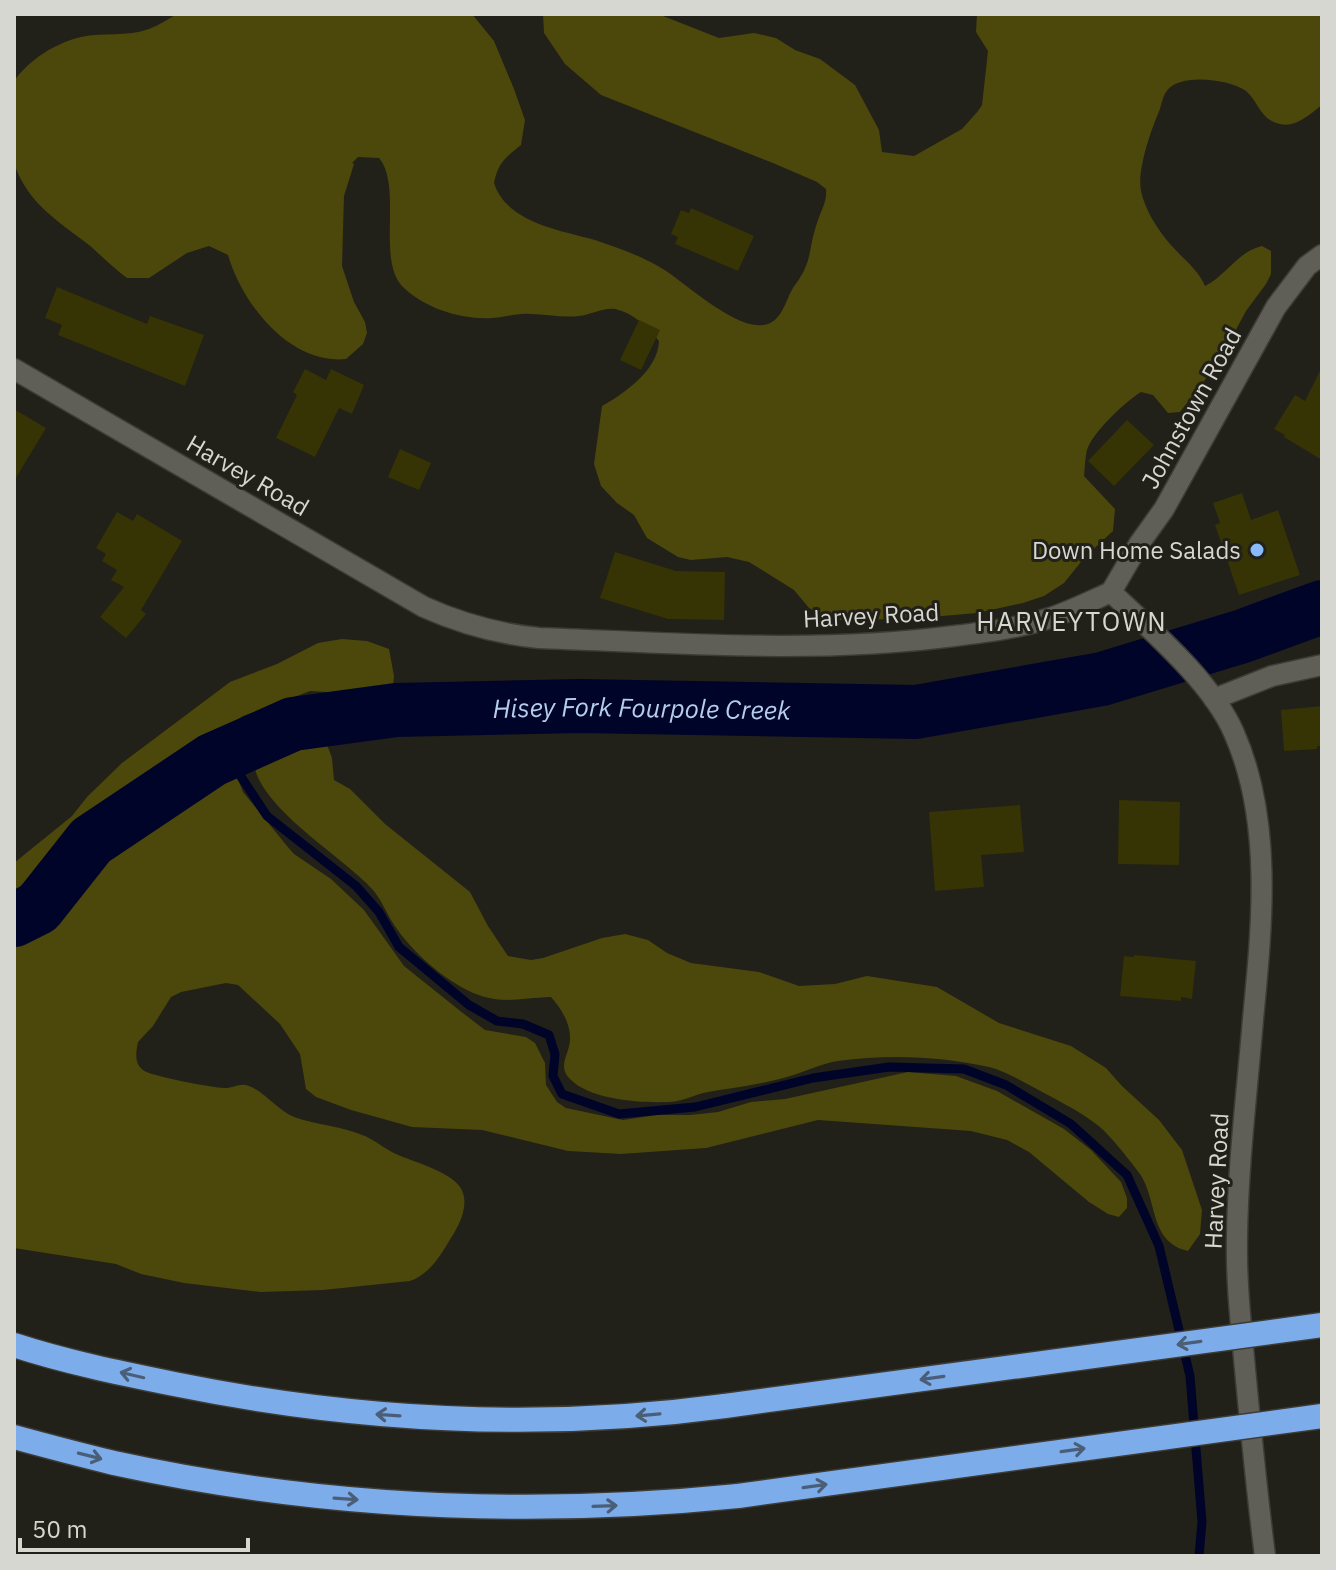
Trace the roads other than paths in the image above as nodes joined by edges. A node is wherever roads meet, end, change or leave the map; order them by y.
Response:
1 (1322, 255) edge
2 (14, 369) edge
3 (1111, 592) junction
4 (1322, 665) edge
5 (1214, 699) junction
6 (1322, 1325) edge
7 (14, 1345) edge
8 (1322, 1416) edge
9 (14, 1437) edge
10 (1265, 1556) edge

1 - 3 street, Johnstown Road
2 - 3 street, Harvey Road
3 - 5 street, Harvey Road
4 - 5 street
5 - 10 street, Harvey Road
6 -> 7 highway, bridge
9 -> 8 highway, bridge

